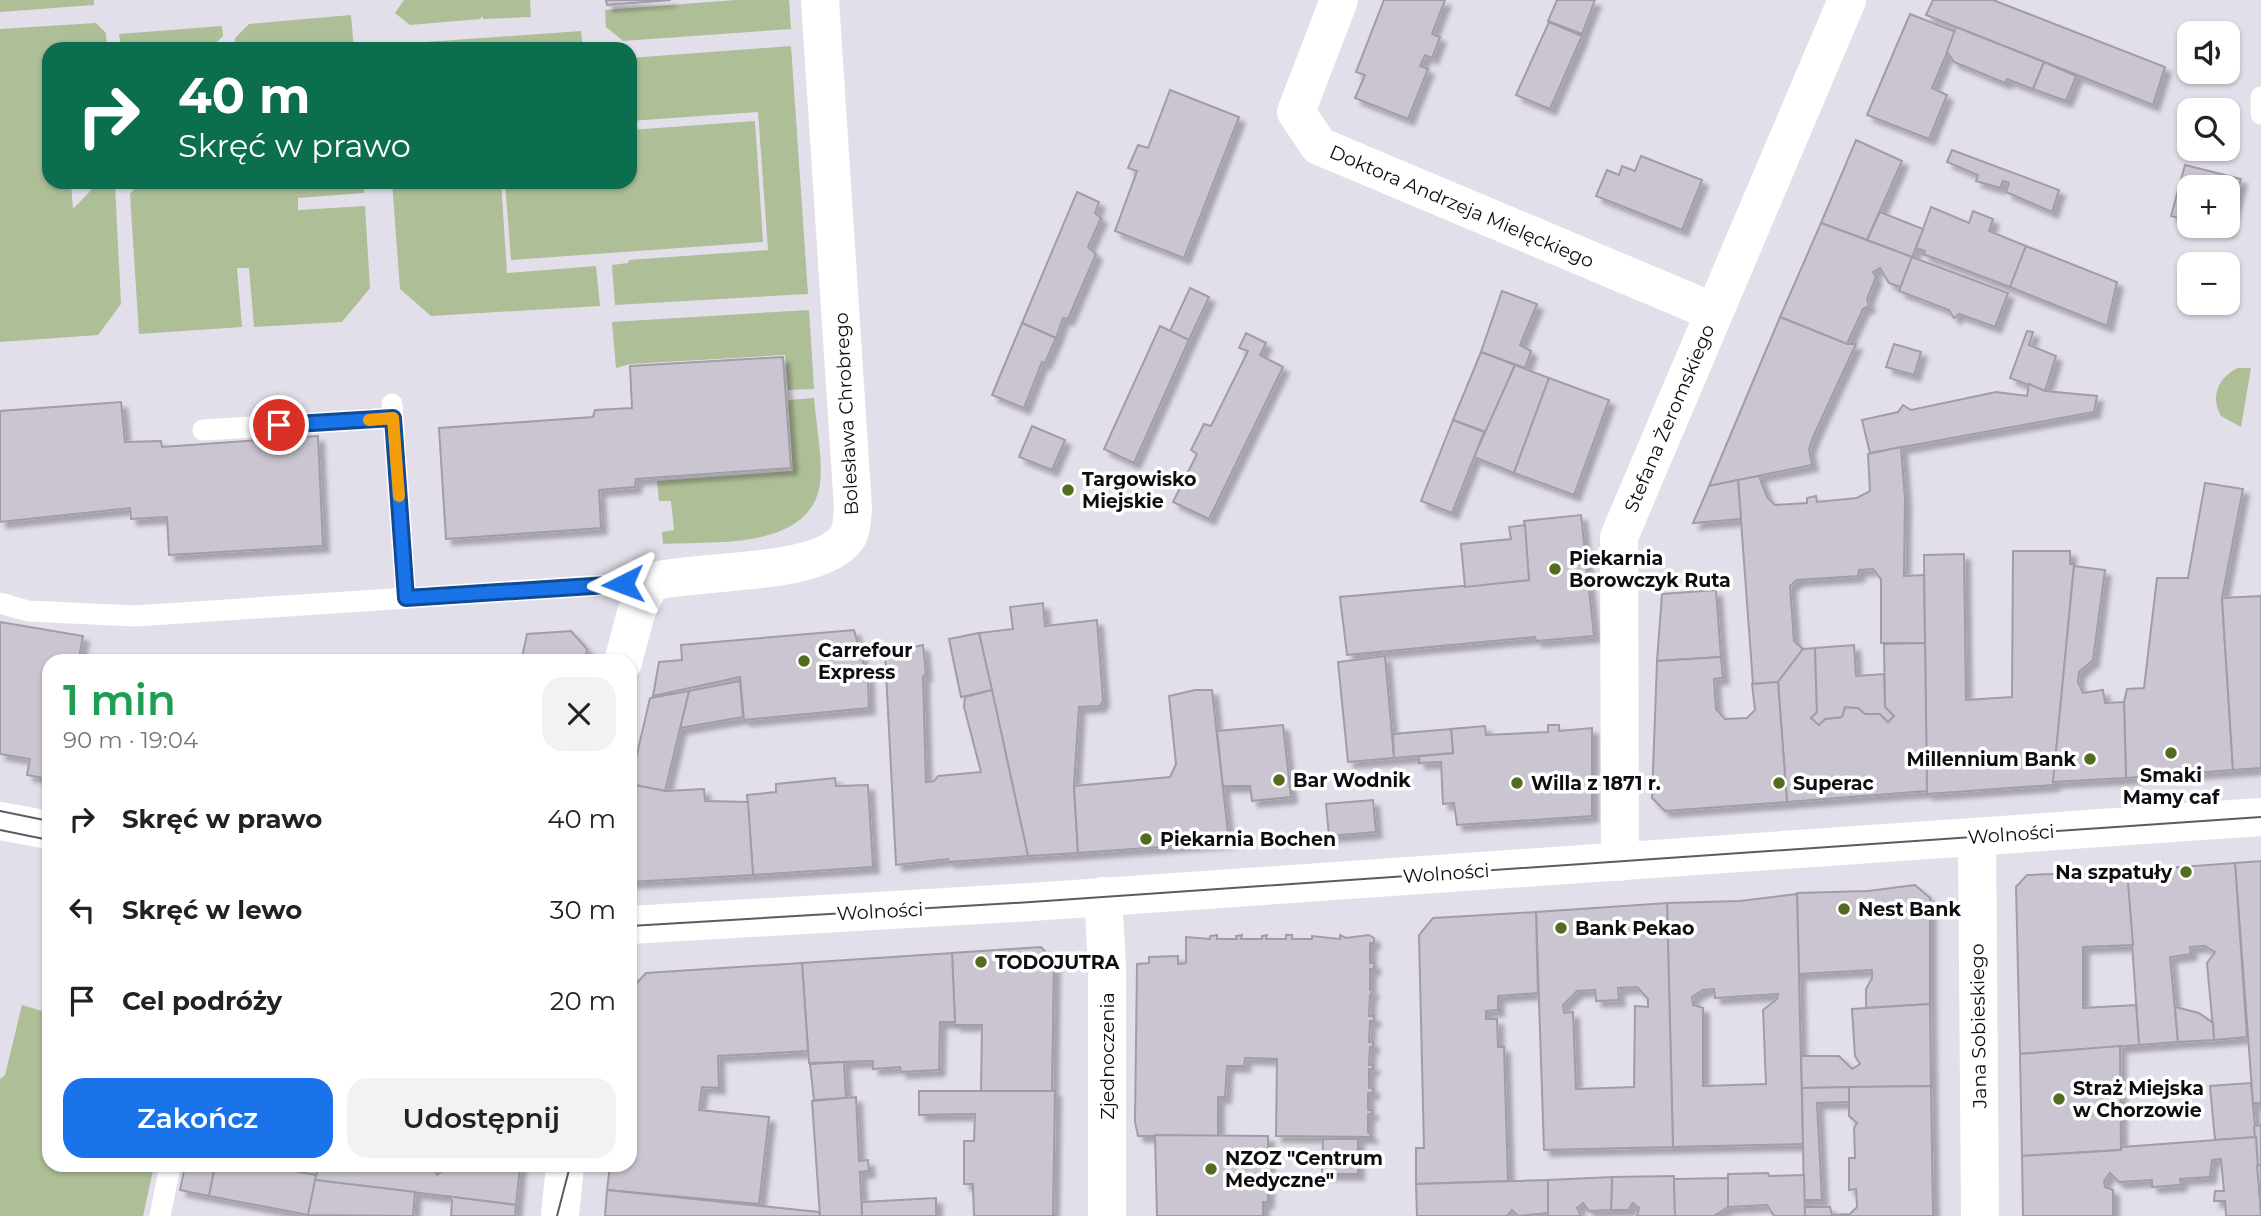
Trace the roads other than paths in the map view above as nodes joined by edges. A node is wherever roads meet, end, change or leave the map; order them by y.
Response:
1 (820, 0) edge
2 (1339, 0) edge
3 (1847, 0) edge
4 (2261, 97) edge
5 (2261, 114) edge
6 (1714, 312) junction
7 (203, 430) dead end
8 (650, 582) junction
9 (406, 598) junction
10 (0, 603) edge
11 (625, 654) edge
12 (2261, 817) edge
13 (0, 821) edge
14 (42, 829) edge
15 (1977, 837) junction
16 (1620, 862) junction
17 (1103, 896) junction
18 (637, 925) edge
19 (169, 1172) edge
20 (564, 1172) edge
21 (160, 1216) edge
22 (559, 1216) edge
23 (1107, 1216) edge
24 (1980, 1216) edge

1 - 8 street, Bolesława Chrobrego
2 - 6 street, Doktora Andrzeja Mielęckiego
3 - 6 street, Stefana Żeromskiego
4 - 5 lane
6 - 16 street, Stefana Żeromskiego
7 - 9 lane
8 - 9 lane
8 - 11 street
9 - 10 lane
12 - 15 street, Wolności
13 - 14 street
15 - 16 street, Wolności
15 - 24 street, Jana Sobieskiego
16 - 17 street, Wolności
17 - 18 street, Wolności
17 - 23 street, Zjednoczenia
19 - 21 lane
20 - 22 street

